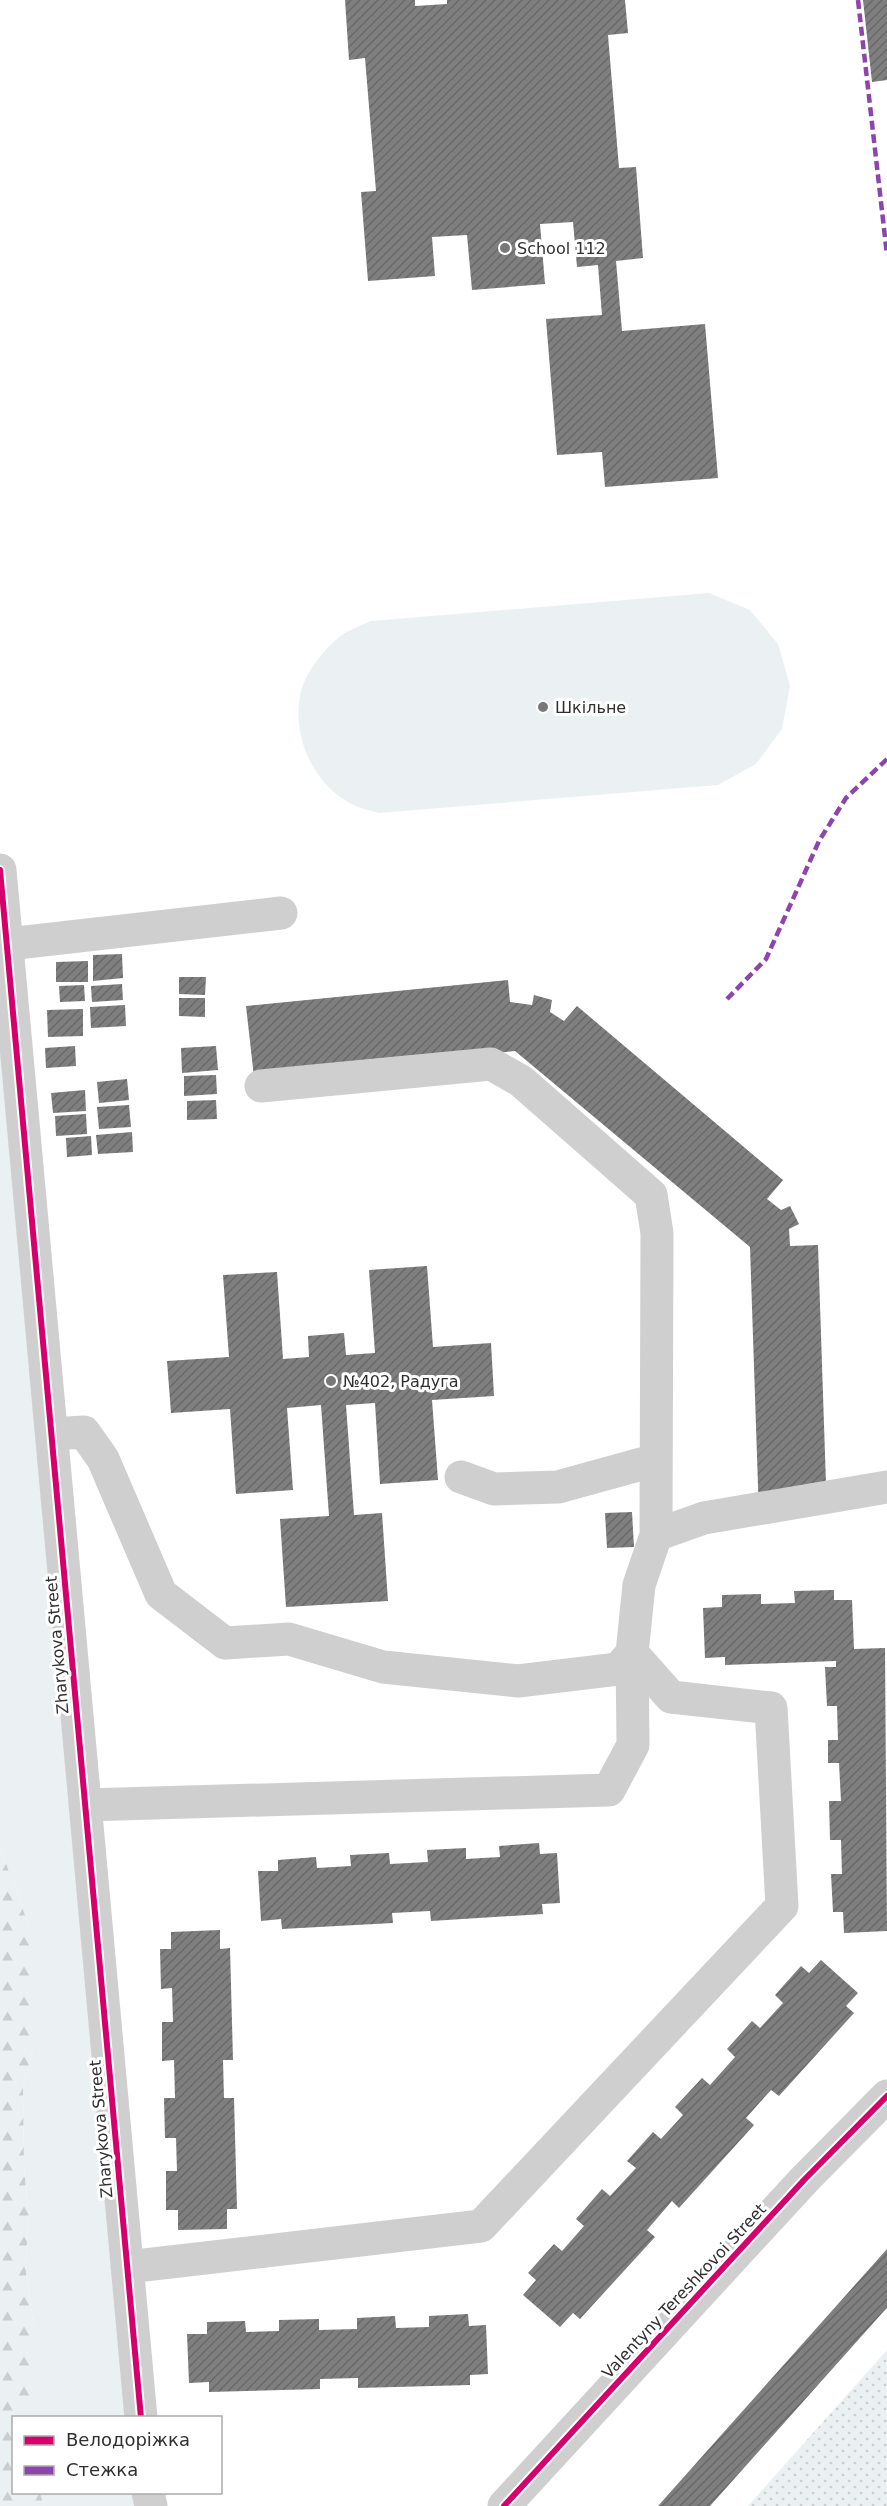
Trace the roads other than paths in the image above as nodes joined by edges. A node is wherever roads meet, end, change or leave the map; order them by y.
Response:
1 (0, 870) edge
2 (281, 913) dead end
3 (8, 944) junction
4 (261, 1086) dead end
5 (52, 1434) dead end
6 (657, 1460) junction
7 (461, 1477) dead end
8 (887, 1487) edge
9 (656, 1534) junction
10 (632, 1653) junction
11 (85, 1805) junction
12 (887, 2096) edge
13 (127, 2267) junction
14 (141, 2416) edge
15 (504, 2506) edge

1 - 3 street, Zharykova Street
2 - 3 street
3 - 11 street, Zharykova Street
4 - 6 street
5 - 10 street
6 - 7 street
6 - 9 street
8 - 9 street
9 - 10 street
10 - 11 street
10 - 13 street
11 - 13 street, Zharykova Street
12 - 15 street, Valentyny Tereshkovoi Street
13 - 14 street, Zharykova Street

